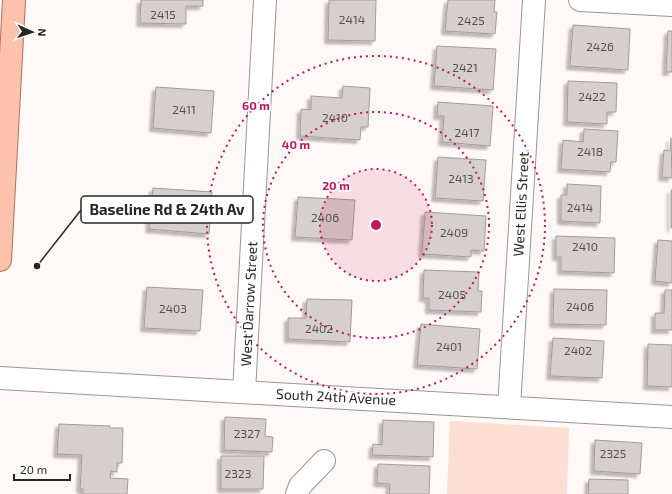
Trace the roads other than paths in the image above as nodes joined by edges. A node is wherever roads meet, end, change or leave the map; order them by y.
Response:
1 (14, 0) edge
2 (265, 0) edge
3 (534, 0) edge
4 (580, 0) edge
5 (672, 4) edge
6 (0, 260) edge
7 (0, 378) edge
8 (244, 392) junction
9 (509, 407) junction
10 (672, 417) edge
11 (324, 461) dead end
12 (297, 494) edge

1 - 6 main road
2 - 8 street, West Darrow Street
3 - 9 street, West Ellis Street
4 - 5 street
7 - 8 street, South 24th Avenue
8 - 9 street, South 24th Avenue
9 - 10 street, South 24th Avenue
11 - 12 street

